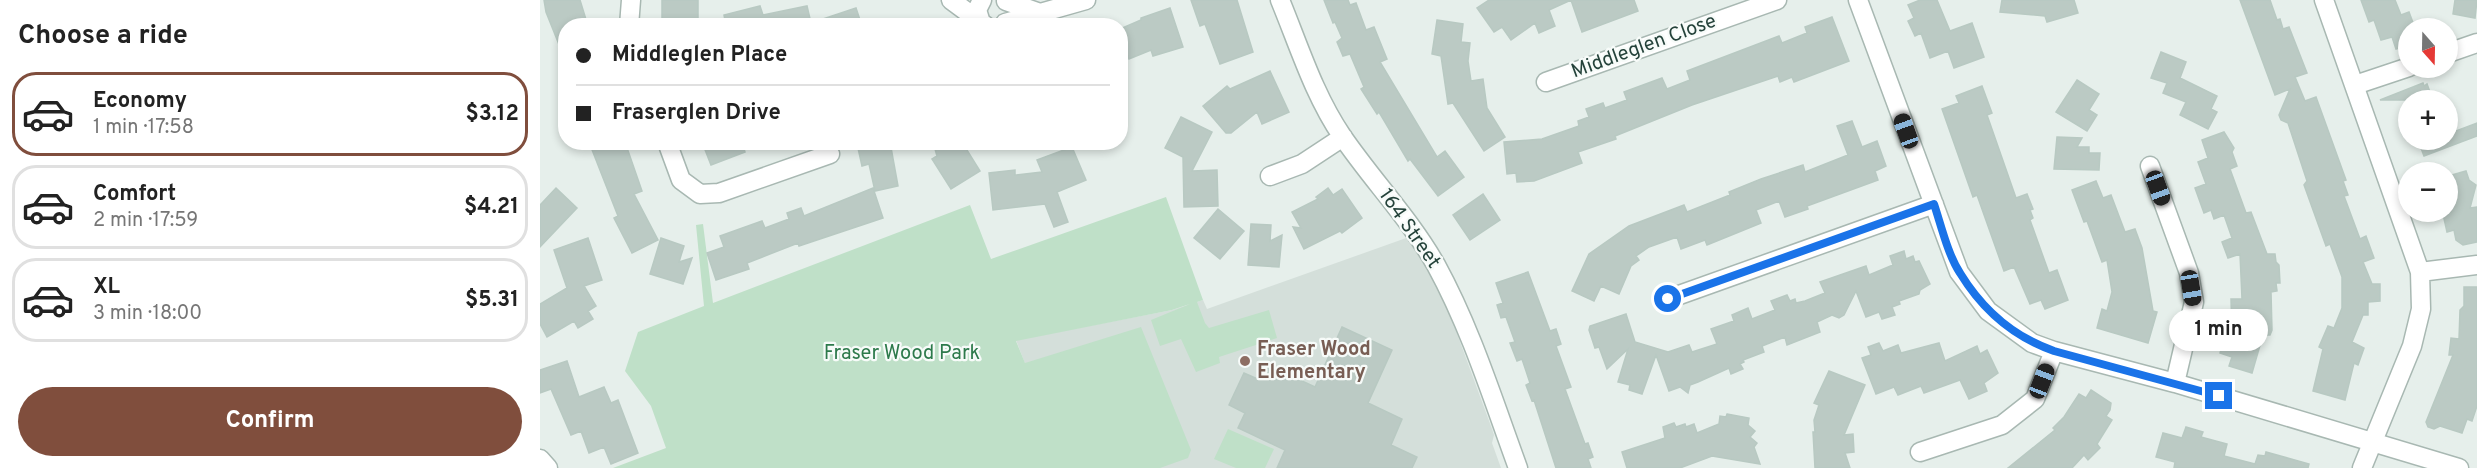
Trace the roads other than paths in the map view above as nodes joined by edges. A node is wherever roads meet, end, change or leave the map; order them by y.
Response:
1 (631, 0) edge
2 (951, 0) edge
3 (982, 0) edge
4 (1005, 0) edge
5 (1086, 0) edge
6 (1280, 0) edge
7 (1777, 0) edge
8 (1858, 0) edge
9 (2324, 0) edge
10 (1040, 13) junction
11 (630, 18) edge
12 (975, 18) edge
13 (980, 18) edge
14 (1006, 18) edge
15 (1025, 18) edge
16 (2477, 44) edge
17 (2458, 50) edge
18 (2398, 71) edge
19 (1546, 82) dead end
20 (2355, 85) junction
21 (1342, 137) junction
22 (670, 150) edge
23 (830, 154) dead end
24 (2150, 166) dead end
25 (1270, 176) dead end
26 (1934, 204) junction
27 (2477, 265) edge
28 (2420, 272) junction
29 (1668, 299) dead end
30 (2054, 351) junction
31 (2175, 383) junction
32 (2372, 442) junction
33 (1920, 452) dead end
34 (540, 459) edge
35 (548, 468) edge
36 (1518, 468) edge
37 (2362, 468) edge
38 (2459, 468) edge

1 - 11 street
2 - 12 street
3 - 13 street
4 - 10 street
4 - 14 street
5 - 10 street
6 - 21 street, 164 Street
7 - 19 street, Middleglen Close
8 - 26 street
9 - 20 street
10 - 15 street
16 - 17 street
18 - 20 street
20 - 28 street
21 - 25 street
21 - 36 street, 164 Street
22 - 23 street
24 - 31 street
26 - 29 street
26 - 30 street
27 - 28 street
28 - 32 street
30 - 31 street
30 - 33 street
31 - 32 street
32 - 37 street
32 - 38 street
34 - 35 street

